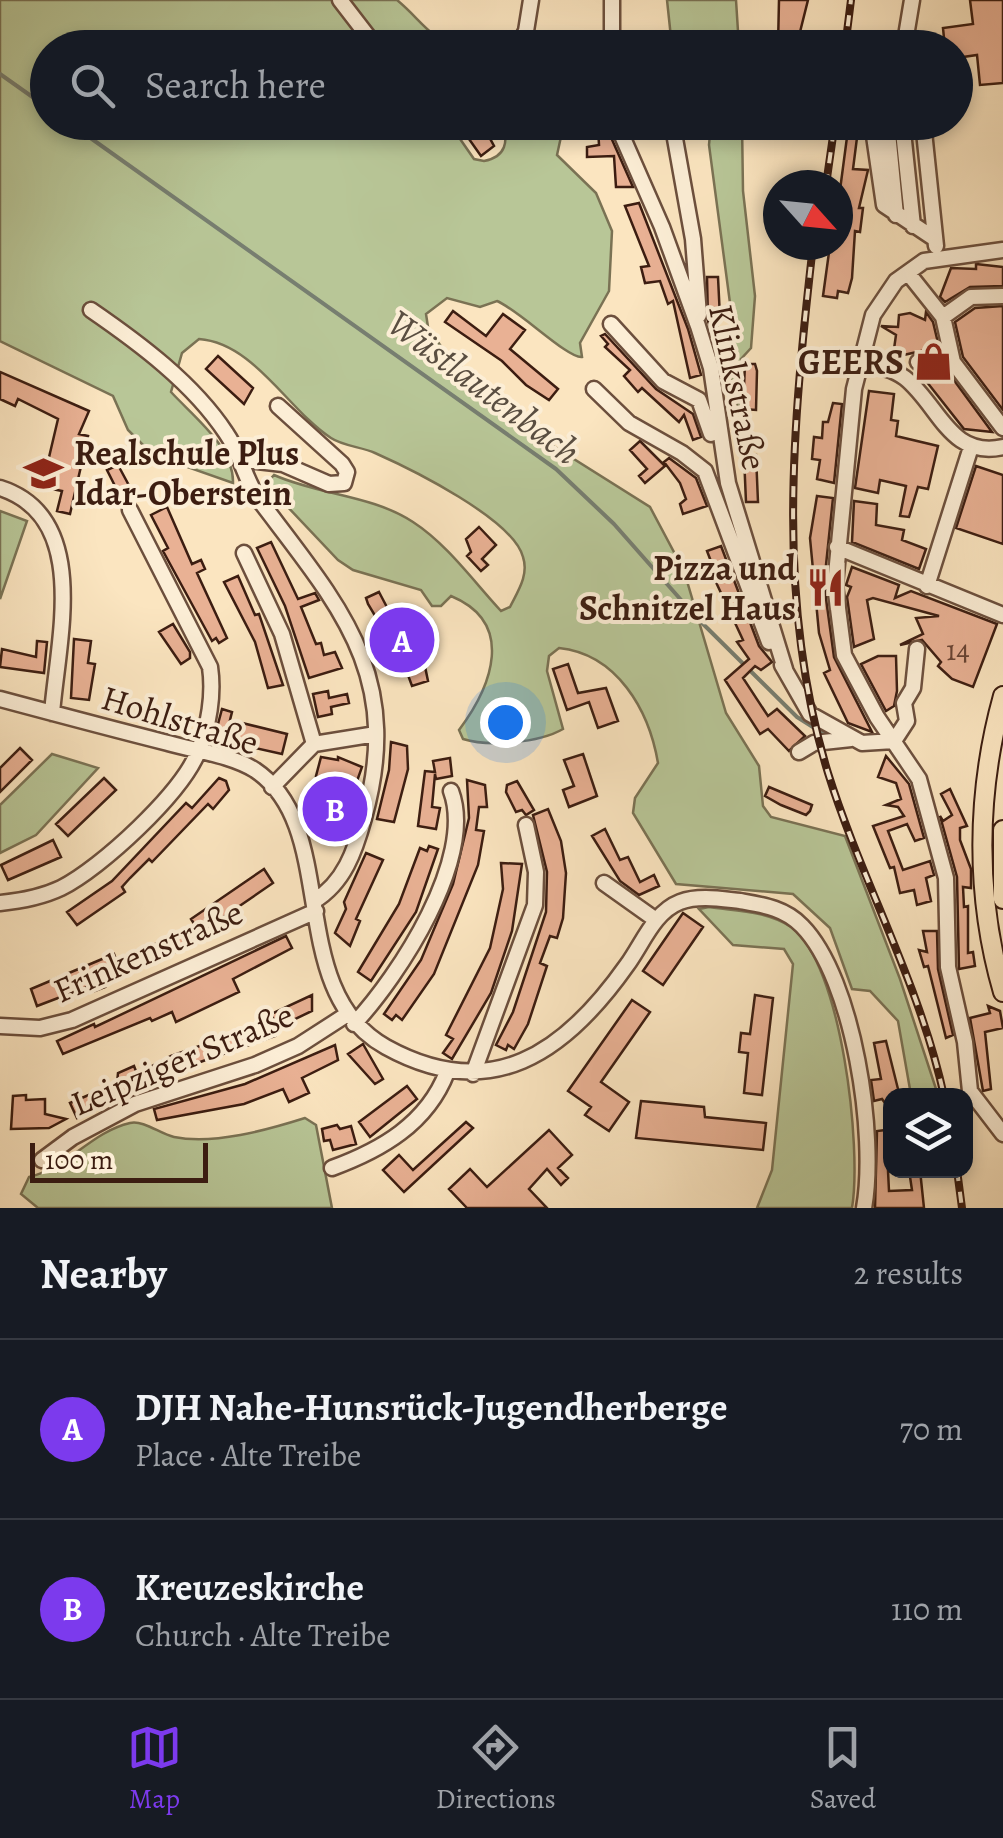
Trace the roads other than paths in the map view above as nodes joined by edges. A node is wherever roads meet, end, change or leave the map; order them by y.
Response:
1 (340, 0) edge
2 (530, 0) edge
3 (612, 0) edge
4 (912, 0) edge
5 (363, 30) edge
6 (526, 30) edge
7 (612, 30) edge
8 (907, 30) edge
9 (624, 140) edge
10 (675, 140) edge
11 (874, 140) edge
12 (889, 140) edge
13 (906, 140) edge
14 (916, 140) edge
15 (923, 140) edge
16 (896, 216) junction
17 (924, 233) junction
18 (1003, 250) edge
19 (937, 256) junction
20 (908, 272) junction
21 (1002, 296) edge
22 (91, 310) dead end
23 (943, 317) junction
24 (611, 324) dead end
25 (698, 326) junction
26 (950, 356) junction
27 (860, 362) junction
28 (906, 365) junction
29 (594, 388) dead end
30 (278, 406) dead end
31 (1002, 427) edge
32 (721, 446) junction
33 (971, 447) junction
34 (1003, 447) edge
35 (240, 459) junction
36 (0, 488) edge
37 (130, 510) dead end
38 (838, 547) junction
39 (244, 553) dead end
40 (927, 586) junction
41 (1003, 615) edge
42 (917, 648) dead end
43 (785, 669) junction
44 (1003, 696) edge
45 (2, 704) edge
46 (52, 713) junction
47 (376, 734) junction
48 (852, 738) junction
49 (894, 741) junction
50 (314, 744) junction
51 (198, 751) junction
52 (799, 752) dead end
53 (272, 786) junction
54 (450, 791) dead end
55 (526, 825) dead end
56 (1003, 830) edge
57 (604, 883) dead end
58 (1003, 899) edge
59 (0, 903) edge
60 (315, 906) junction
61 (656, 920) junction
62 (1003, 992) edge
63 (350, 1019) junction
64 (0, 1026) edge
65 (447, 1072) junction
66 (473, 1074) junction
67 (1003, 1134) edge
68 (42, 1160) dead end
69 (332, 1168) dead end
70 (864, 1208) edge

1 - 5 street
2 - 6 street
3 - 7 street
4 - 8 street
9 - 25 street, Klinkstraße
10 - 25 street
11 - 16 street
12 - 16 street
13 - 17 street
14 - 17 street
15 - 17 street
16 - 17 street
17 - 19 street
18 - 19 street
19 - 20 street
20 - 23 street
20 - 27 street
21 - 23 street
22 - 35 street
23 - 26 street
24 - 32 street
25 - 32 street, Klinkstraße
26 - 28 street
26 - 31 street
27 - 28 street
27 - 38 street
28 - 33 street
29 - 43 street
30 - 35 street
32 - 43 street, Klinkstraße
33 - 34 street
33 - 40 street
35 - 47 street
36 - 46 street
37 - 51 street
38 - 40 street
38 - 49 street
39 - 50 street
40 - 41 street
42 - 49 street
43 - 48 street
44 - 62 main road
45 - 46 street, Hohlstraße
46 - 51 street, Hohlstraße
47 - 50 street
47 - 60 street
48 - 49 street
48 - 52 street
49 - 67 street
50 - 53 street
51 - 53 street, Hohlstraße
51 - 59 street
53 - 60 street, Hohlstraße
54 - 63 street, Leipziger Straße
55 - 66 street
56 - 58 main road
57 - 61 street
60 - 63 street, Hohlstraße
60 - 64 street, Frinkenstraße
61 - 66 street
61 - 70 street
63 - 65 street
63 - 68 street, Leipziger Straße
65 - 66 street
65 - 69 street

